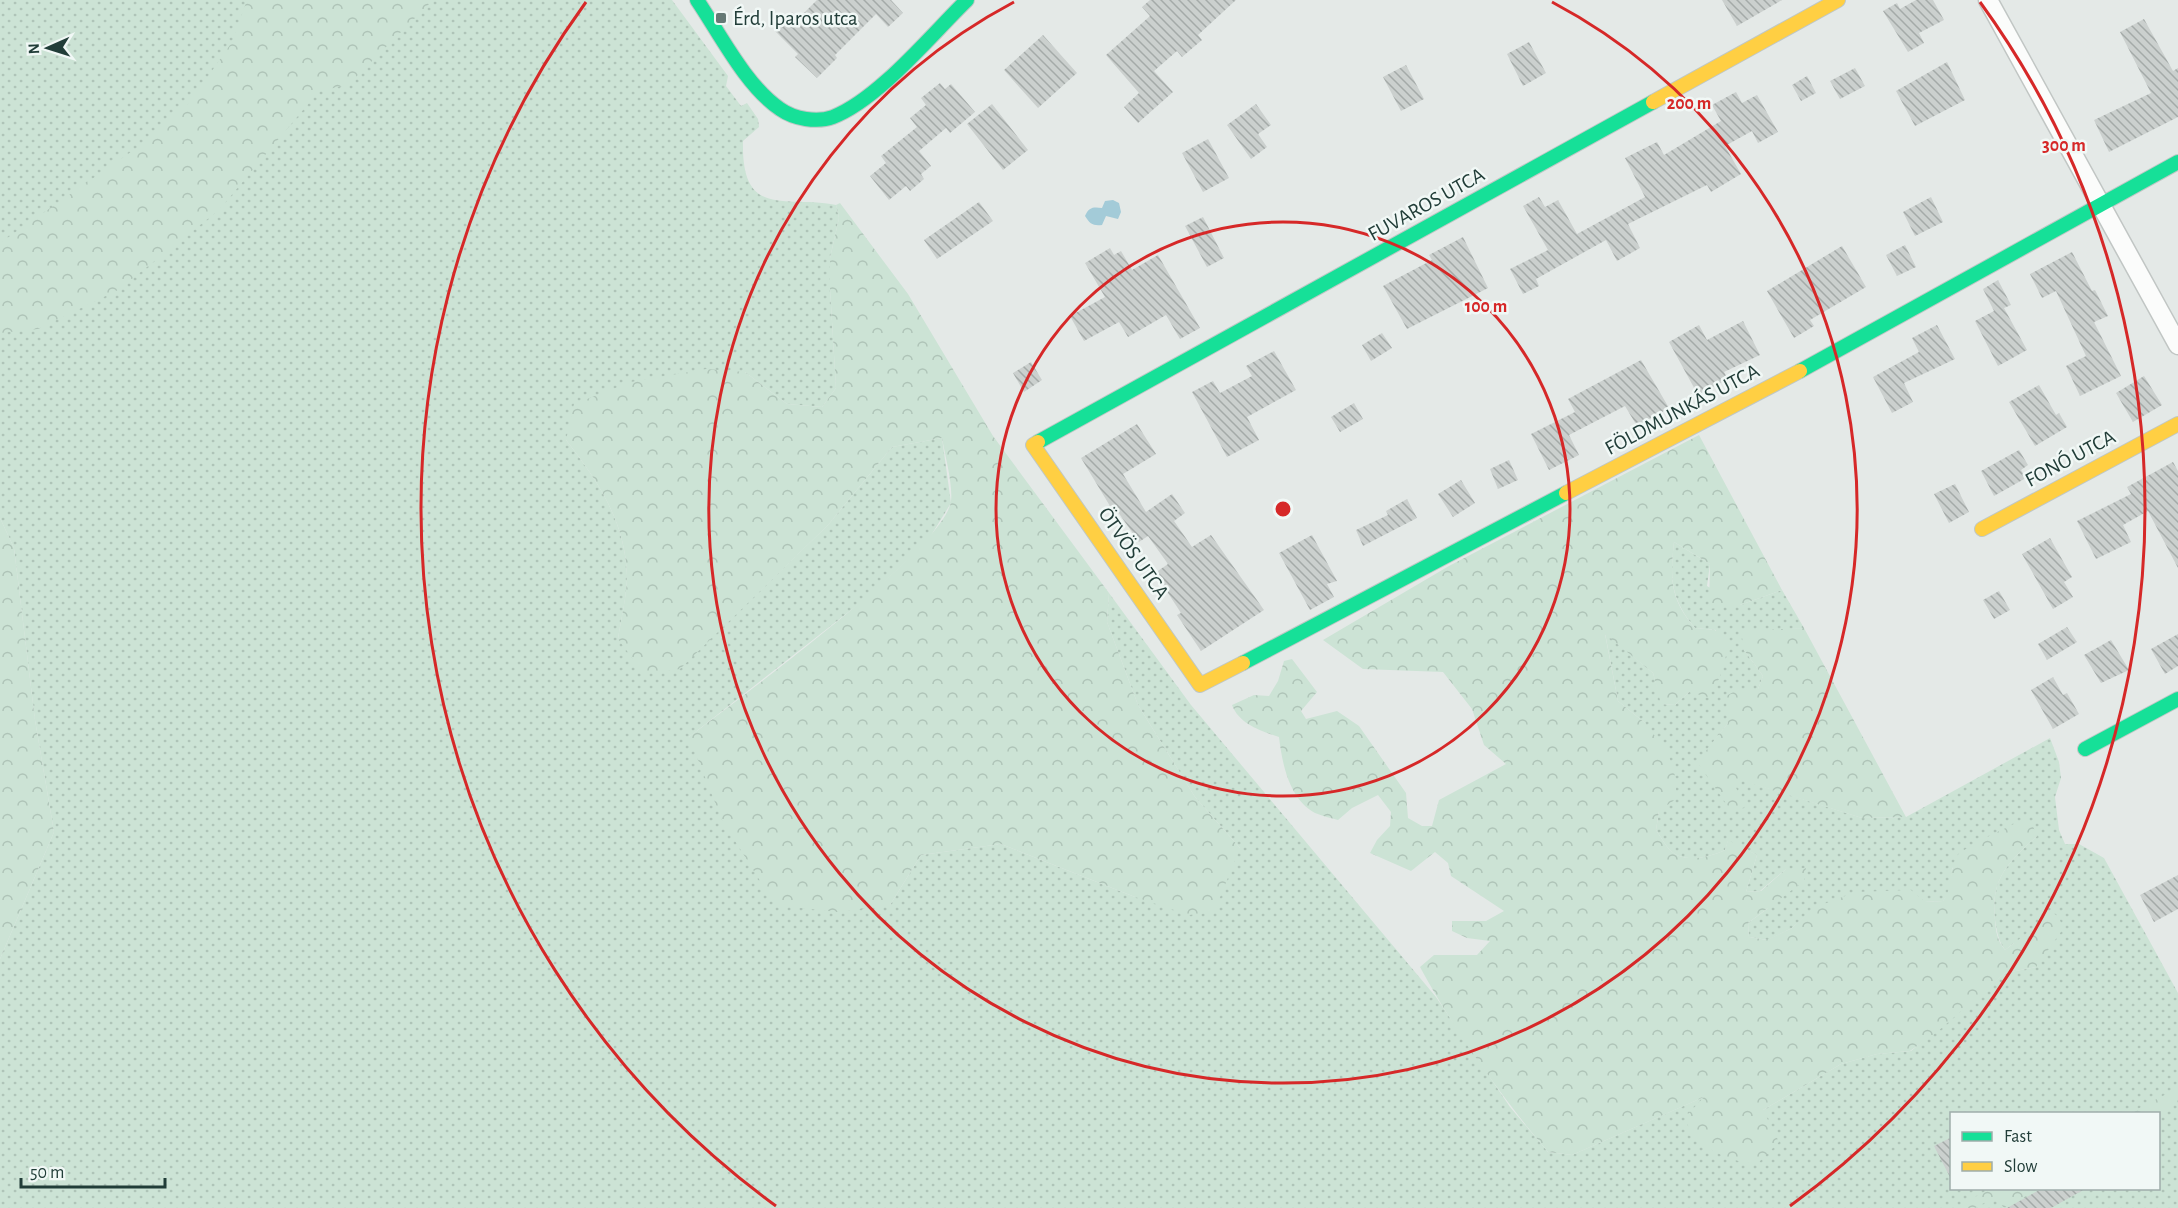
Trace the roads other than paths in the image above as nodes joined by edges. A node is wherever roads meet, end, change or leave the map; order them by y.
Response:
1 (697, 0) edge
2 (967, 0) edge
3 (1838, 0) edge
4 (1988, 0) edge
5 (2178, 162) edge
6 (2102, 204) junction
7 (2178, 345) edge
8 (2178, 424) edge
9 (1033, 445) joint
10 (1982, 529) dead end
11 (1200, 685) joint
12 (2178, 699) edge
13 (2085, 749) dead end

1 - 2 street
3 - 9 street, FUVAROS UTCA
4 - 6 street
5 - 6 street, FÖLDMUNKÁS UTCA
6 - 7 street
6 - 11 street, FÖLDMUNKÁS UTCA
8 - 10 street, FONÓ UTCA
9 - 11 street, ÖTVÖS UTCA
12 - 13 street

